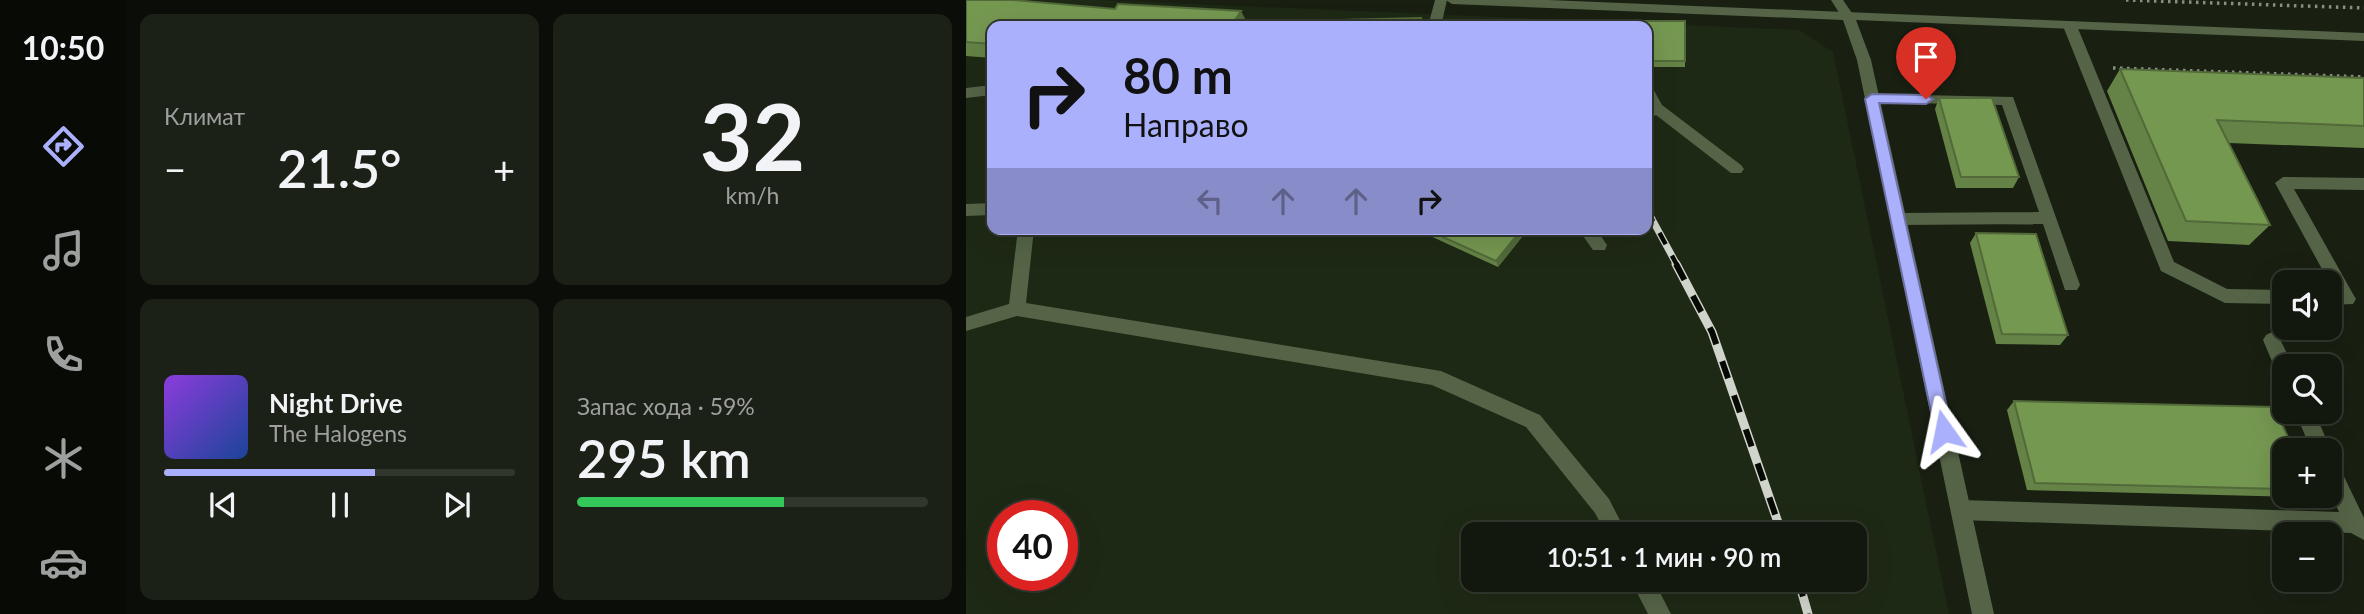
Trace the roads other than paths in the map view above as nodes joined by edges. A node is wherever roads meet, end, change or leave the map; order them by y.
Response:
1 (1441, 0) edge
2 (1452, 0) edge
3 (1837, 0) edge
4 (1686, 4) edge
5 (1848, 16) junction
6 (1436, 21) edge
7 (2070, 26) junction
8 (2364, 37) edge
9 (987, 91) edge
10 (966, 93) edge
11 (1872, 99) junction
12 (1652, 111) edge
13 (1737, 169) dead end
14 (2364, 184) edge
15 (966, 209) edge
16 (987, 209) edge
17 (2049, 218) junction
18 (1898, 219) junction
19 (1025, 235) edge
20 (1591, 235) edge
21 (1599, 245) dead end
22 (2331, 270) edge
23 (2071, 285) dead end
24 (2272, 297) edge
25 (1017, 309) junction
26 (966, 324) edge
27 (2272, 341) dead end
28 (2278, 354) edge
29 (2342, 493) edge
30 (1961, 510) junction
31 (1611, 522) edge
32 (2359, 526) edge
33 (1648, 592) edge
34 (1660, 614) edge
35 (1983, 614) edge

1 - 6 street
2 - 4 street
3 - 5 street
4 - 5 street
5 - 7 street
5 - 11 street
7 - 8 street
7 - 24 street
9 - 10 street
11 - 17 street
11 - 18 street
12 - 13 street
14 - 22 street
15 - 16 street
17 - 18 street
17 - 23 street
18 - 30 street
19 - 25 street
20 - 21 street
25 - 26 street
25 - 31 street
27 - 28 street
29 - 32 street
30 - 32 street
30 - 35 street
33 - 34 street

